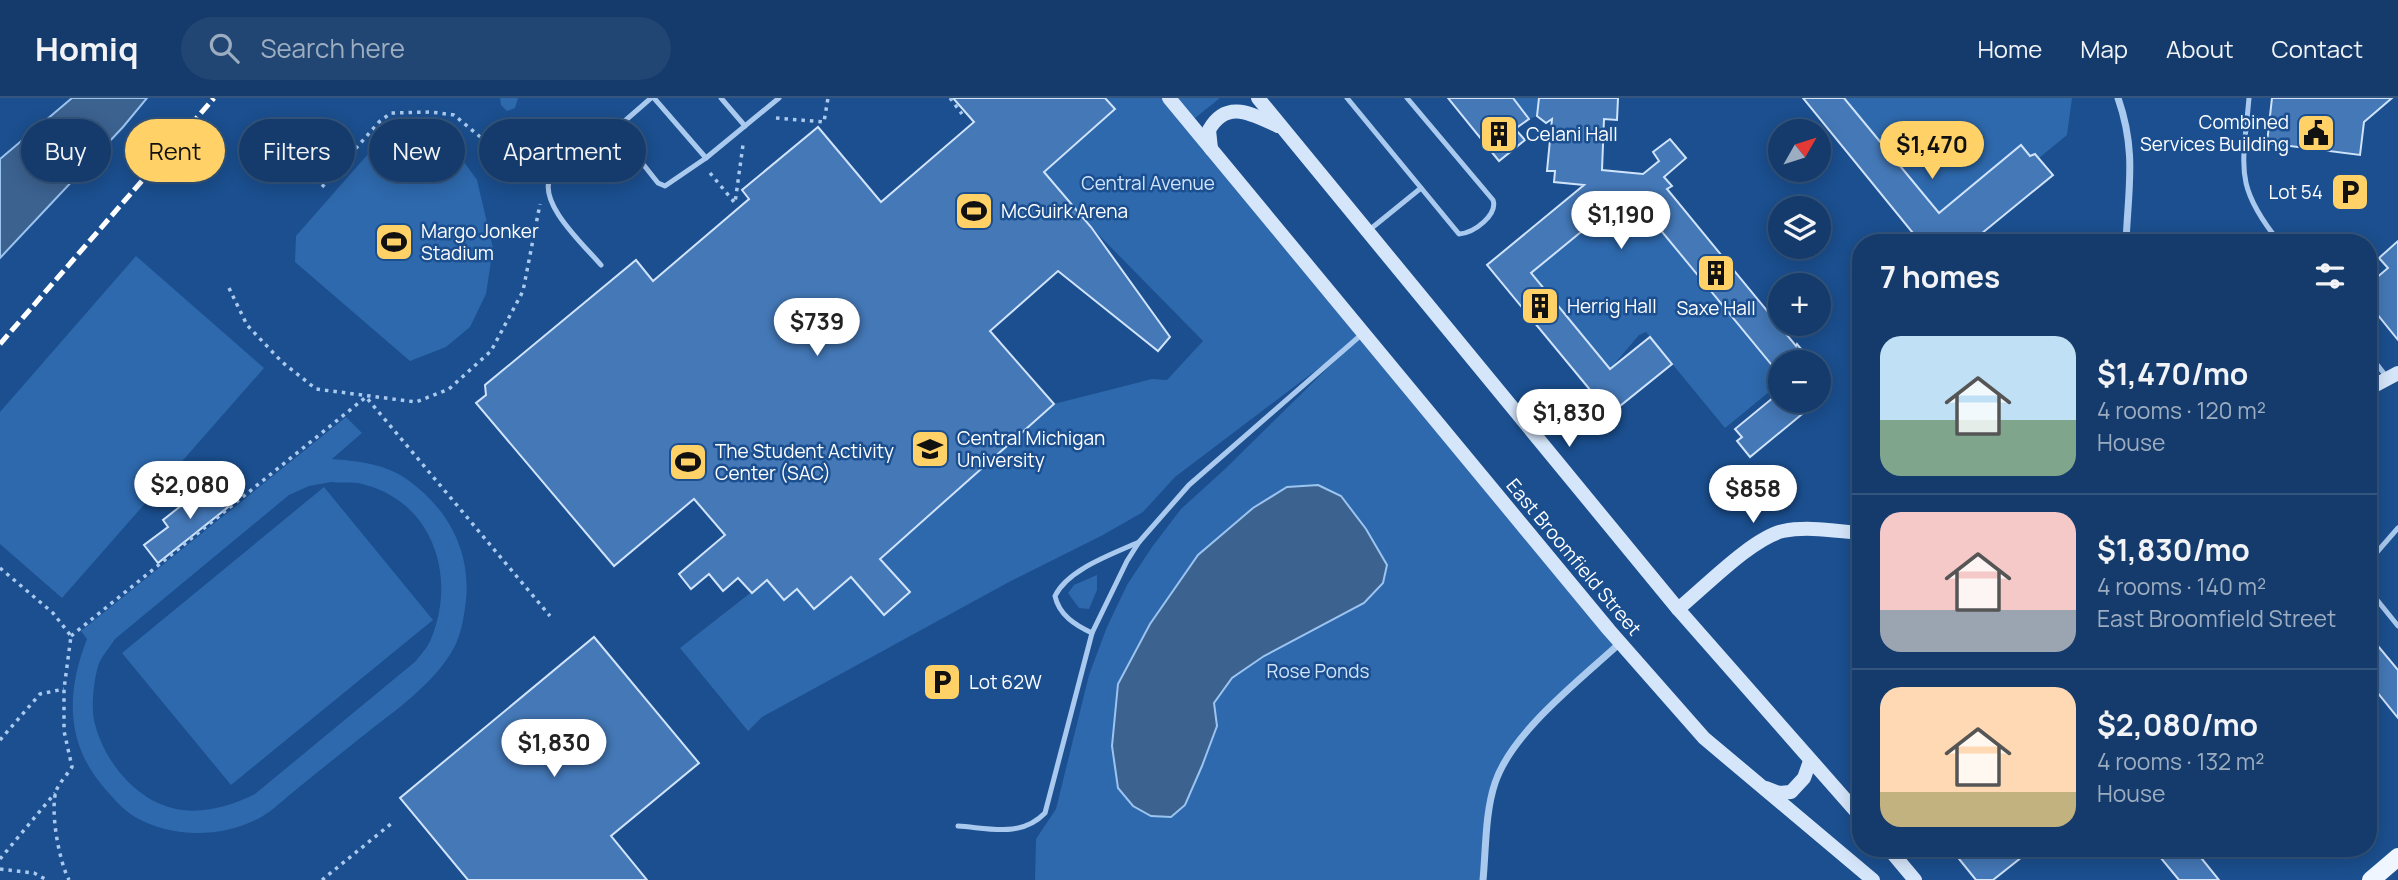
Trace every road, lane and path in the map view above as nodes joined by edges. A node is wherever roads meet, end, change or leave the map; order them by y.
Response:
1 (653, 98) edge
2 (722, 98) edge
3 (779, 98) edge
4 (828, 98) edge
5 (950, 98) edge
6 (1169, 98) edge
7 (1258, 98) edge
8 (1348, 98) edge
9 (1407, 98) edge
10 (2118, 98) edge
11 (2249, 98) edge
12 (962, 114) dead end
13 (776, 118) dead end
14 (628, 119) edge
15 (746, 126) junction
16 (1282, 128) junction
17 (743, 145) dead end
18 (1211, 149) junction
19 (706, 158) junction
20 (646, 168) edge
21 (710, 173) dead end
22 (549, 182) edge
23 (548, 186) junction
24 (322, 187) dead end
25 (1421, 188) junction
26 (1368, 232) junction
27 (2127, 234) edge
28 (2273, 234) edge
29 (601, 265) dead end
30 (229, 288) dead end
31 (1364, 333) junction
32 (2377, 361) edge
33 (2393, 376) edge
34 (2377, 384) edge
35 (366, 397) junction
36 (2398, 528) edge
37 (1852, 532) edge
38 (1139, 542) junction
39 (2377, 552) edge
40 (0, 568) edge
41 (2377, 600) edge
42 (1678, 609) junction
43 (550, 616) dead end
44 (2398, 626) edge
45 (1092, 633) junction
46 (71, 636) junction
47 (1620, 643) junction
48 (64, 689) junction
49 (0, 740) edge
50 (1810, 761) junction
51 (1758, 785) junction
52 (56, 791) junction
53 (1852, 807) edge
54 (392, 823) dead end
55 (958, 825) dead end
56 (1896, 857) edge
57 (2398, 857) edge
58 (0, 859) edge
59 (0, 869) edge
60 (47, 880) edge
61 (69, 880) edge
62 (322, 880) edge
63 (1483, 880) edge
64 (1873, 880) edge
65 (1915, 880) edge
66 (2371, 880) edge

1 - 14 lane
1 - 19 lane
2 - 15 lane
3 - 15 lane
4 - 13 path
5 - 12 path
6 - 18 main road, East Broomfield Street
7 - 16 main road
8 - 25 lane
9 - 25 lane
10 - 27 street
11 - 28 lane
15 - 19 lane
16 - 18 main road
16 - 26 main road
17 - 21 path
18 - 31 main road, East Broomfield Street
19 - 20 lane
22 - 23 lane
23 - 24 path
23 - 29 lane
23 - 35 path
25 - 26 lane
26 - 42 main road
30 - 35 path
31 - 38 lane
31 - 47 main road, East Broomfield Street
32 - 33 lane
33 - 34 main road
35 - 43 path
35 - 46 path
36 - 39 lane
37 - 42 main road
38 - 45 lane
38 - 45 lane
40 - 46 path
41 - 44 lane
42 - 50 main road
45 - 55 lane
46 - 48 path
47 - 51 main road, East Broomfield Street
47 - 63 street
48 - 49 path
48 - 52 path
50 - 51 main road
50 - 53 main road
51 - 64 main road, East Broomfield Street
52 - 58 path
52 - 61 path
54 - 62 path
56 - 65 main road
57 - 66 main road
59 - 60 path

